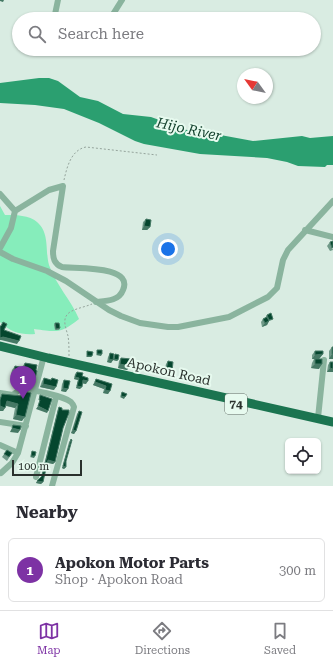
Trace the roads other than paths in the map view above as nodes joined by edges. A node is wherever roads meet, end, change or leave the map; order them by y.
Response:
1 (58, 0) edge
2 (122, 0) edge
3 (55, 12) edge
4 (114, 12) edge
5 (0, 194) edge
6 (333, 201) edge
7 (15, 211) junction
8 (305, 230) junction
9 (333, 237) edge
10 (0, 248) edge
11 (0, 252) edge
12 (96, 302) junction
13 (0, 346) edge
14 (0, 351) edge
15 (43, 359) junction
16 (324, 360) edge
17 (35, 391) junction
18 (0, 392) edge
19 (56, 397) junction
20 (318, 418) junction
21 (0, 422) edge
22 (333, 422) edge
23 (26, 426) junction
24 (333, 426) edge
25 (0, 446) edge
26 (18, 453) junction
27 (2, 473) dead end
28 (36, 478) dead end
29 (52, 486) edge

1 - 3 street
2 - 4 street
5 - 7 street
6 - 8 street
7 - 10 street
7 - 12 street
8 - 9 street
8 - 12 street
11 - 12 street
13 - 15 highway, Apokon Road / 74
14 - 15 highway, Apokon Road / 74
15 - 17 street
15 - 20 highway, Apokon Road / 74
15 - 24 highway, Apokon Road / 74
16 - 20 street
17 - 18 street
17 - 19 street
17 - 23 street
19 - 28 street
19 - 29 street
20 - 22 highway, Apokon Road / 74
21 - 23 street
23 - 26 street
25 - 26 street
26 - 27 street

